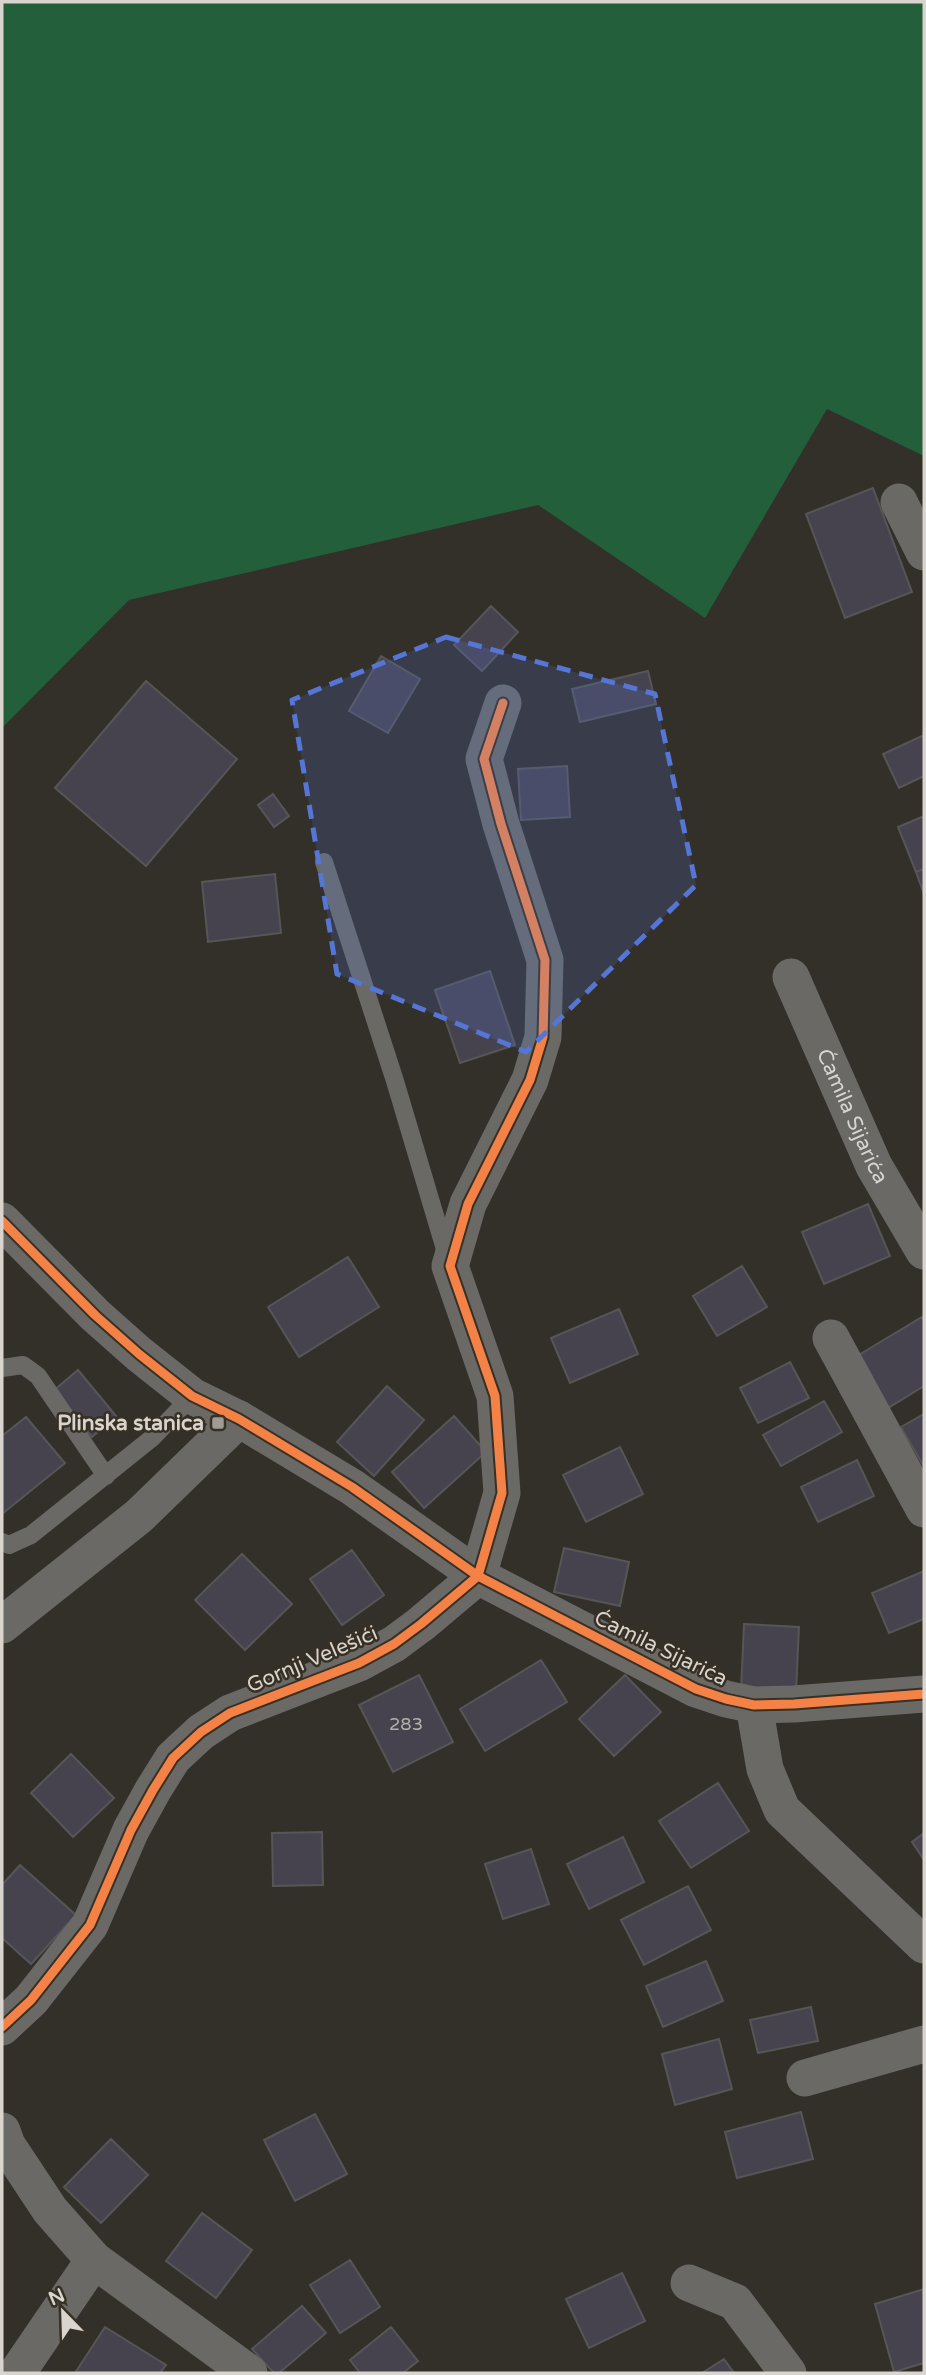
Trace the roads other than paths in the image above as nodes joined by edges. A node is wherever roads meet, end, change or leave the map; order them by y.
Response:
1 (899, 502) dead end
2 (924, 552) edge
3 (503, 703) dead end
4 (324, 862) dead end
5 (791, 977) dead end
6 (2, 1221) edge
7 (924, 1251) edge
8 (450, 1266) junction
9 (831, 1338) dead end
10 (2, 1368) edge
11 (192, 1396) junction
12 (239, 1419) junction
13 (106, 1476) junction
14 (924, 1508) edge
15 (2, 1542) edge
16 (478, 1576) junction
17 (2, 1625) edge
18 (924, 1694) edge
19 (754, 1705) junction
20 (924, 1945) edge
21 (2, 2027) edge
22 (924, 2044) edge
23 (805, 2078) dead end
24 (2, 2131) edge
25 (94, 2260) junction
26 (689, 2283) dead end
27 (17, 2373) edge
28 (248, 2373) edge
29 (788, 2373) edge

1 - 2 street
3 - 8 street
4 - 8 lane
5 - 7 street, Ćamila Sijarića
6 - 11 street
8 - 16 street
9 - 14 street
10 - 13 lane
11 - 12 street
11 - 13 lane
12 - 16 street
12 - 17 street
13 - 15 lane
16 - 19 street, Ćamila Sijarića
16 - 21 street, Gornji Velešići
18 - 19 street, Ćamila Sijarića
19 - 20 street
22 - 23 street
24 - 25 street
25 - 27 street
25 - 28 street
26 - 29 street

